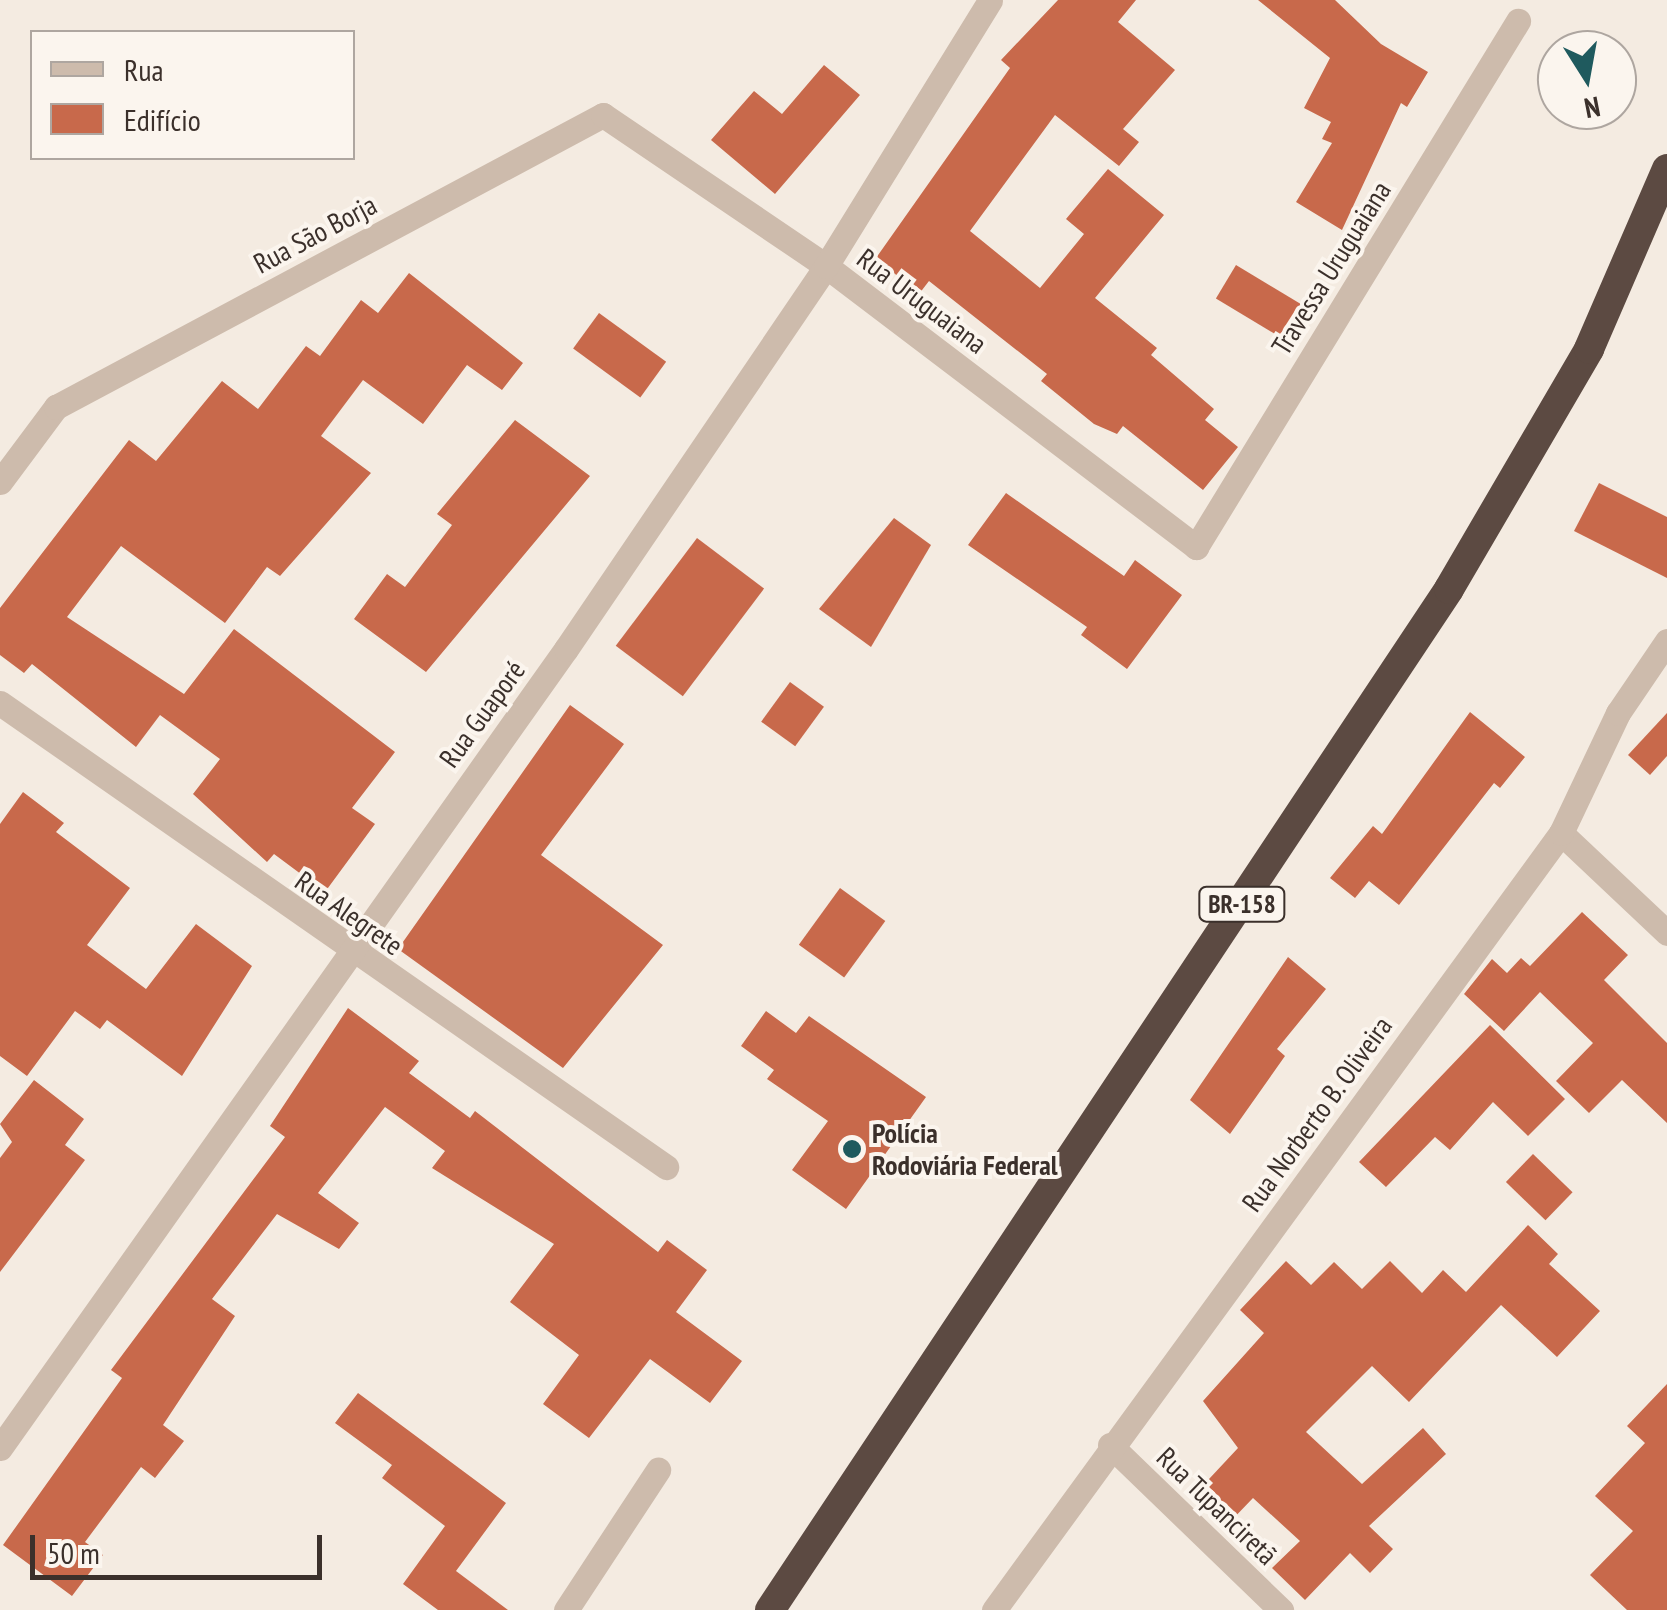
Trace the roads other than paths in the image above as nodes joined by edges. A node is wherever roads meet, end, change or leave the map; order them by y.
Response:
1 (990, 0) edge
2 (1518, 21) dead end
3 (603, 115) joint
4 (1667, 169) edge
5 (826, 266) junction
6 (0, 482) edge
7 (1196, 547) joint
8 (1667, 641) edge
9 (0, 704) edge
10 (1561, 833) junction
11 (1667, 932) edge
12 (349, 950) junction
13 (666, 1167) dead end
14 (1110, 1444) junction
15 (0, 1448) edge
16 (658, 1470) dead end
17 (566, 1610) edge
18 (770, 1610) edge
19 (994, 1610) edge
20 (1281, 1610) edge

1 - 5 street, Rua Guaporé
2 - 7 street, Travessa Uruguaiana
3 - 5 street, Rua Uruguaiana
3 - 6 street, Rua São Borja
4 - 18 highway, BR-158
5 - 7 street, Rua Uruguaiana
5 - 12 street, Rua Guaporé
8 - 10 street, Rua Norberto B. Oliveira
9 - 12 street, Rua Alegrete
10 - 11 street
10 - 14 street, Rua Norberto B. Oliveira
12 - 13 street, Rua Alegrete
12 - 15 street, Rua Guaporé
14 - 19 street, Rua Norberto B. Oliveira
14 - 20 street, Rua Tupanciretã
16 - 17 street

